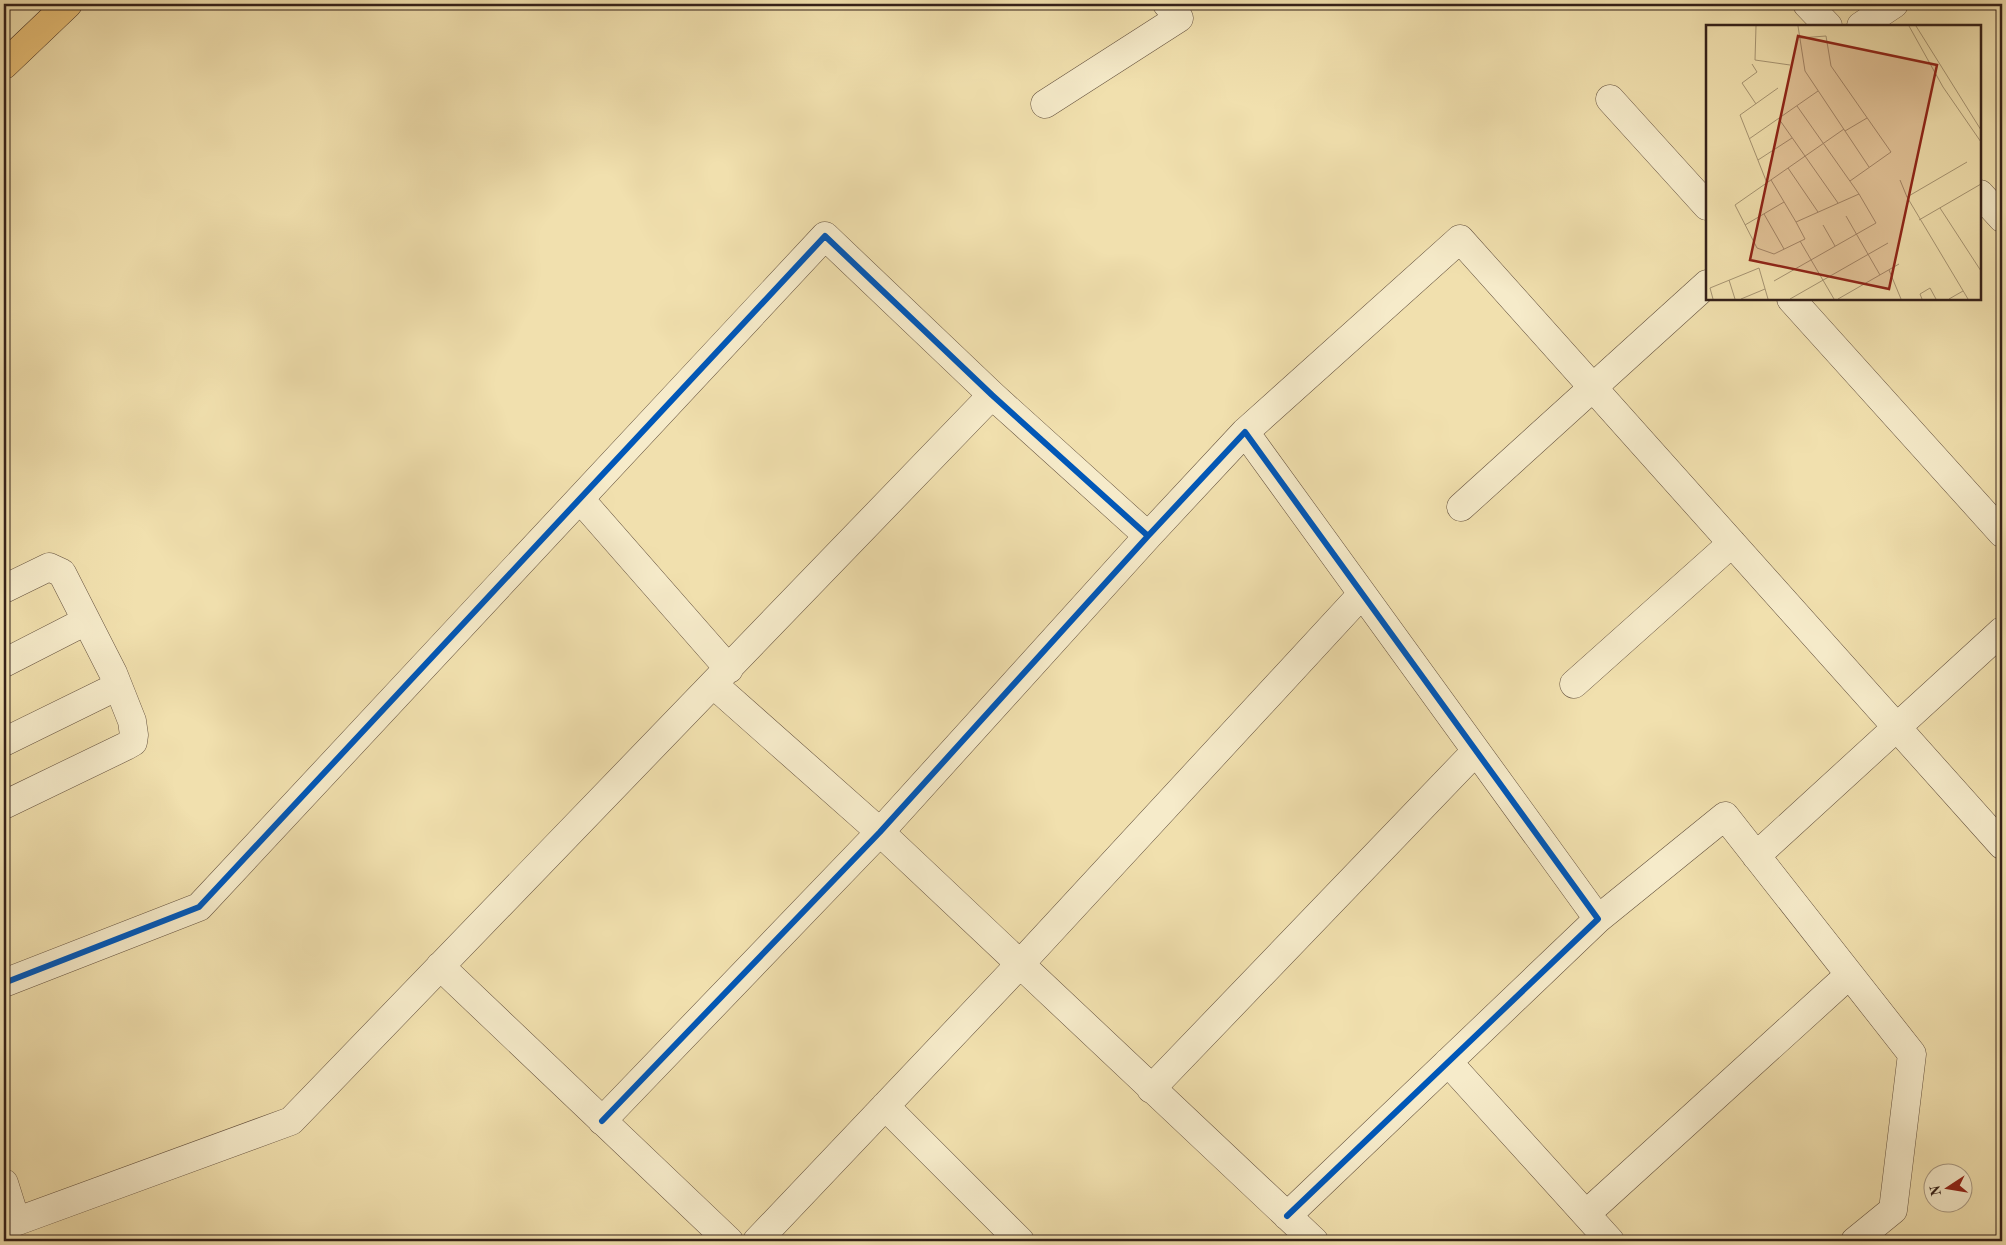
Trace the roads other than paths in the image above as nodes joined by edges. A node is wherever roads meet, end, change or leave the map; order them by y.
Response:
1 (68, 4) edge
2 (1808, 4) edge
3 (1894, 4) edge
4 (1181, 8) edge
5 (1827, 25) edge
6 (1862, 25) edge
7 (4, 65) edge
8 (1610, 99) dead end
9 (1045, 104) dead end
10 (1981, 195) edge
11 (1706, 205) edge
12 (2002, 218) edge
13 (1706, 285) edge
14 (1792, 300) edge
15 (1593, 387) junction
16 (992, 394) junction
17 (1245, 432) junction
18 (580, 499) junction
19 (1460, 507) dead end
20 (2002, 533) edge
21 (1148, 536) junction
22 (1732, 543) junction
23 (4, 589) edge
24 (1362, 594) junction
25 (86, 621) junction
26 (2002, 631) edge
27 (4, 664) edge
28 (721, 677) junction
29 (1574, 684) dead end
30 (118, 686) junction
31 (1897, 727) junction
32 (4, 742) edge
33 (1476, 751) junction
34 (4, 805) edge
35 (880, 832) junction
36 (2002, 845) edge
37 (1756, 856) junction
38 (1598, 919) junction
39 (1021, 963) junction
40 (440, 966) junction
41 (1849, 975) junction
42 (4, 983) edge
43 (1448, 1062) junction
44 (1151, 1089) junction
45 (885, 1106) junction
46 (602, 1121) junction
47 (4, 1183) edge
48 (1586, 1214) junction
49 (1287, 1216) junction
50 (10, 1224) edge
51 (729, 1241) edge
52 (757, 1241) edge
53 (1020, 1241) edge
54 (1314, 1241) edge
55 (1610, 1241) edge
56 (1855, 1241) edge

1 - 7 main road
2 - 5 street
3 - 6 street
4 - 9 street
8 - 11 street
10 - 12 street
13 - 15 street
14 - 20 street
15 - 17 street
15 - 19 street
15 - 22 street
16 - 18 street
16 - 21 street
16 - 28 street
17 - 21 street
17 - 24 street
18 - 28 street
18 - 42 street
21 - 35 street
22 - 29 street
22 - 31 street
23 - 25 street
24 - 33 street
24 - 39 street
25 - 27 street
25 - 30 street
26 - 31 street
28 - 35 street
28 - 40 street
30 - 32 street
30 - 34 street
31 - 36 street
31 - 37 street
33 - 38 street
33 - 44 street
35 - 39 street
35 - 46 street
37 - 38 street
37 - 41 street
38 - 43 street
39 - 44 street
39 - 45 street
40 - 46 street
40 - 50 street
41 - 48 street
41 - 56 street
43 - 48 street
43 - 49 street
44 - 49 street
45 - 52 street
45 - 53 street
46 - 51 street
47 - 50 street
48 - 55 street
49 - 54 street

